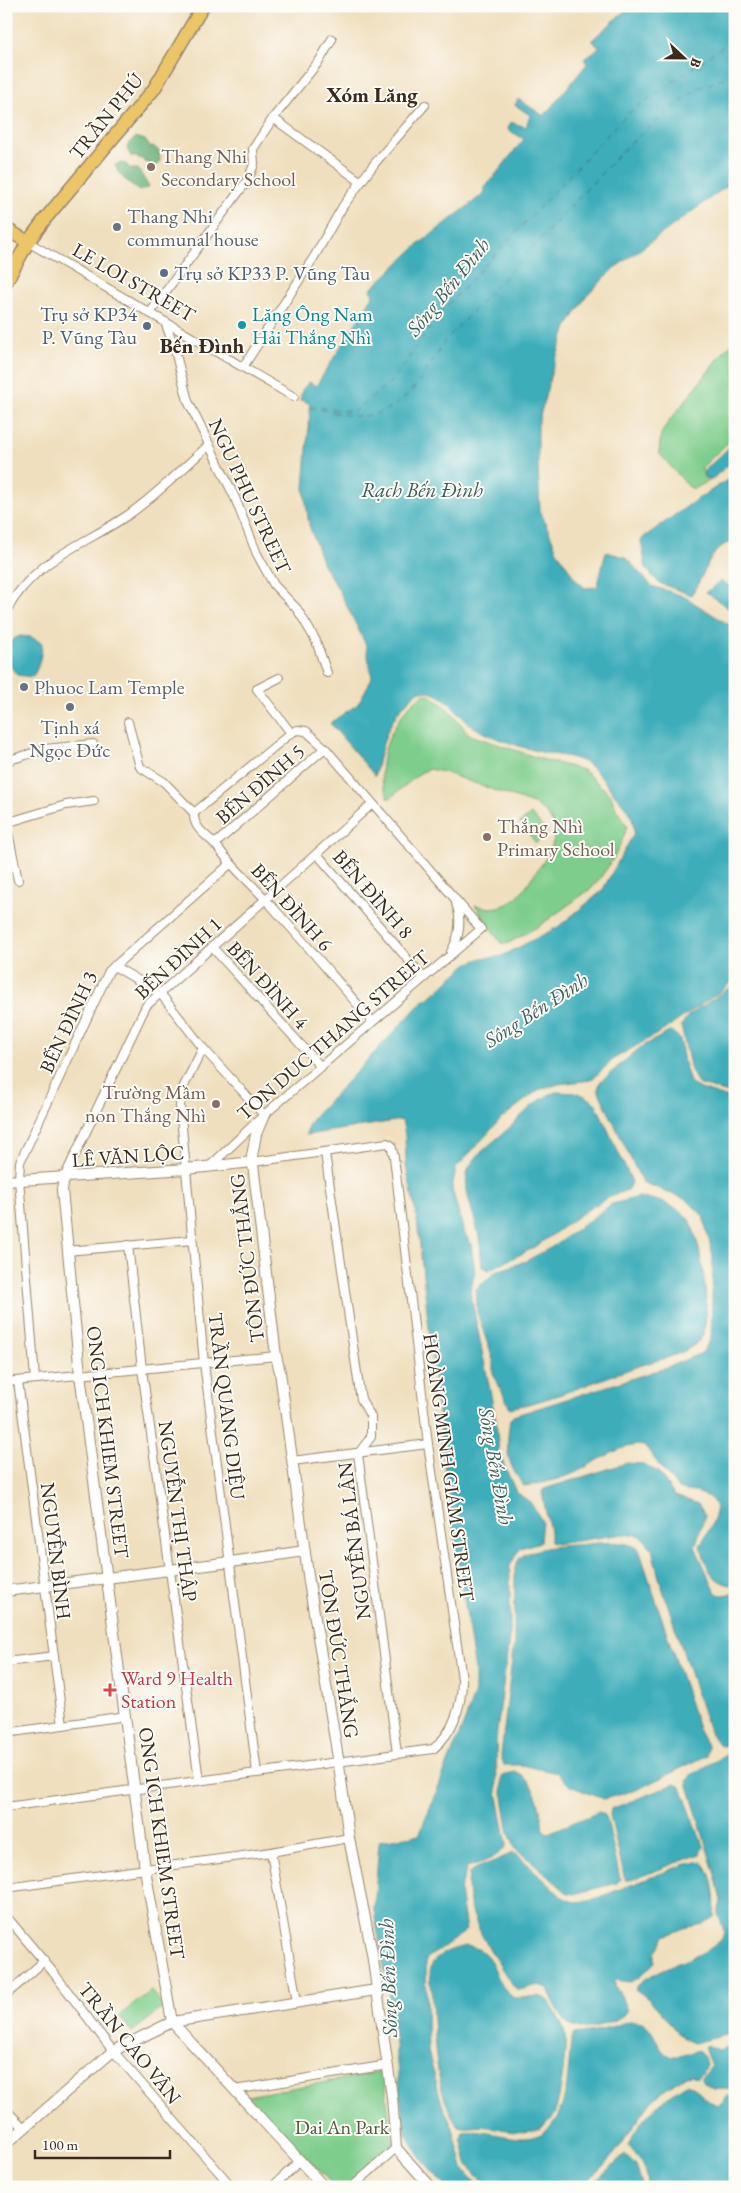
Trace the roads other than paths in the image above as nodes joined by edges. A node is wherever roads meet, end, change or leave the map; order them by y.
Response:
1 (199, 9) edge
2 (332, 39) dead end
3 (425, 105) dead end
4 (273, 118) junction
5 (361, 182) junction
6 (6, 229) edge
7 (28, 242) junction
8 (6, 282) edge
9 (150, 313) junction
10 (165, 322) junction
11 (243, 366) junction
12 (294, 397) dead end
13 (209, 445) junction
14 (6, 611) edge
15 (327, 673) dead end
16 (279, 678) dead end
17 (128, 722) dead end
18 (291, 733) junction
19 (93, 744) dead end
20 (325, 748) junction
21 (6, 761) edge
22 (94, 801) dead end
23 (372, 804) junction
24 (194, 813) junction
25 (6, 823) edge
26 (215, 844) junction
27 (317, 854) junction
28 (230, 864) junction
29 (18, 880) dead end
30 (265, 899) junction
31 (456, 900) junction
32 (212, 947) junction
33 (449, 956) junction
34 (114, 966) junction
35 (424, 978) junction
36 (160, 993) junction
37 (372, 1021) junction
38 (204, 1048) junction
39 (320, 1067) junction
40 (264, 1115) junction
41 (325, 1153) junction
42 (253, 1162) junction
43 (209, 1167) junction
44 (186, 1169) junction
45 (64, 1178) junction
46 (18, 1179) junction
47 (6, 1181) edge
48 (192, 1240) junction
49 (128, 1245) junction
50 (67, 1251) junction
51 (276, 1356) junction
52 (204, 1363) junction
53 (142, 1369) junction
54 (80, 1374) junction
55 (35, 1379) junction
56 (18, 1381) junction
57 (6, 1382) edge
58 (428, 1444) junction
59 (358, 1454) junction
60 (292, 1461) junction
61 (304, 1550) junction
62 (231, 1562) junction
63 (170, 1570) junction
64 (108, 1577) junction
65 (44, 1586) junction
66 (6, 1591) edge
67 (54, 1656) junction
68 (6, 1662) edge
69 (126, 1716) junction
70 (63, 1725) junction
71 (6, 1733) edge
72 (397, 1753) junction
73 (339, 1763) junction
74 (256, 1773) junction
75 (199, 1780) junction
76 (136, 1790) junction
77 (6, 1807) edge
78 (349, 1838) junction
79 (270, 1852) junction
80 (145, 1869) junction
81 (6, 1888) edge
82 (6, 1916) edge
83 (44, 1961) junction
84 (376, 1990) junction
85 (6, 1995) edge
86 (297, 2002) junction
87 (172, 2022) junction
88 (113, 2051) junction
89 (388, 2065) junction
90 (234, 2090) junction
91 (6, 2110) edge
92 (24, 2128) junction
93 (6, 2144) edge
94 (396, 2148) junction
95 (300, 2161) junction
96 (232, 2187) edge
97 (272, 2187) edge
98 (324, 2187) edge
99 (352, 2187) edge
100 (430, 2187) edge

1 - 7 main road, TRẦN PHÚ
2 - 4 street
3 - 5 street
4 - 5 street
4 - 9 street
5 - 11 street
6 - 7 main road, LE LOI STREET
7 - 8 main road, TRẦN PHÚ
7 - 9 street, LE LOI STREET
9 - 10 street, LE LOI STREET
10 - 11 street, LE LOI STREET
10 - 13 street, NGU PHU STREET
11 - 12 street, LE LOI STREET
13 - 14 street
13 - 15 street, NGU PHU STREET
16 - 18 street
17 - 24 street, BẾN ĐÌNH 6
18 - 20 street
18 - 24 street
19 - 21 street
20 - 23 street
20 - 26 street, BẾN ĐÌNH 5
22 - 25 street
23 - 27 street, BẾN ĐÌNH 1
23 - 31 street
24 - 26 street, BẾN ĐÌNH 6
25 - 29 street
26 - 28 street, BẾN ĐÌNH 6
27 - 30 street, BẾN ĐÌNH 1
27 - 35 street, BẾN ĐÌNH 8
28 - 30 street, BẾN ĐÌNH 6
28 - 34 street, BẾN ĐÌNH 3
30 - 32 street, BẾN ĐÌNH 1
30 - 37 street, BẾN ĐÌNH 6
31 - 33 street
31 - 33 street, TON DUC THANG STREET
32 - 36 street, BẾN ĐÌNH 1
32 - 39 street, BẾN ĐÌNH 4
33 - 35 street, TON DUC THANG STREET
34 - 36 street
34 - 46 street, BẾN ĐÌNH 3
35 - 37 street, TON DUC THANG STREET
36 - 38 street
36 - 45 street, BẾN ĐÌNH 1
37 - 39 street, TON DUC THANG STREET
38 - 40 street
38 - 44 street, TRẦN QUANG DIỆU
39 - 40 street, TON DUC THANG STREET
40 - 42 street, TÔN ĐỨC THẮNG
40 - 43 street, TON DUC THANG STREET
41 - 42 street
41 - 58 street, HOÀNG MINH GIÁM STREET
41 - 59 street, NGUYỄN BÁ LÂN
42 - 43 street, LÊ VĂN LỘC
42 - 51 street, TÔN ĐỨC THẮNG
43 - 44 street, LÊ VĂN LỘC
44 - 45 street, LÊ VĂN LỘC
44 - 48 street, TRẦN QUANG DIỆU
45 - 46 street, LÊ VĂN LỘC
45 - 50 street, ONG ICH KHIEM STREET
46 - 47 street, LÊ VĂN LỘC
46 - 55 street, BẾN ĐÌNH 3
48 - 49 street
48 - 52 street, TRẦN QUANG DIỆU
49 - 50 street
49 - 53 street, NGUYỄN THỊ THẬP
50 - 54 street, ONG ICH KHIEM STREET
51 - 52 street
51 - 60 street, TÔN ĐỨC THẮNG
52 - 53 street
52 - 62 street, TRẦN QUANG DIỆU
53 - 54 street
53 - 63 street, NGUYỄN THỊ THẬP
54 - 55 street
54 - 64 street, ONG ICH KHIEM STREET
55 - 56 street
56 - 57 street
56 - 65 street, NGUYỄN BÌNH
58 - 59 street
58 - 72 street, HOÀNG MINH GIÁM STREET
59 - 60 street
59 - 72 street, NGUYỄN BÁ LÂN
60 - 61 street, TÔN ĐỨC THẮNG
61 - 62 street
61 - 73 street, TÔN ĐỨC THẮNG
62 - 63 street
62 - 74 street, TRẦN QUANG DIỆU
63 - 64 street
63 - 75 street, NGUYỄN THỊ THẬP
64 - 65 street
64 - 69 street, ONG ICH KHIEM STREET
65 - 66 street
65 - 67 street, NGUYỄN BÌNH
67 - 68 street
67 - 70 street, NGUYỄN BÌNH
69 - 70 street
69 - 76 street, ONG ICH KHIEM STREET
70 - 71 street
72 - 73 street, HOÀNG MINH GIÁM STREET
73 - 74 street, HOÀNG MINH GIÁM STREET
73 - 78 street, TÔN ĐỨC THẮNG
74 - 75 street, HOÀNG MINH GIÁM STREET
75 - 76 street, HOÀNG MINH GIÁM STREET
76 - 77 street, HOÀNG MINH GIÁM STREET
76 - 80 street, ONG ICH KHIEM STREET
78 - 79 street
78 - 84 street, TÔN ĐỨC THẮNG
79 - 80 street
79 - 86 street
80 - 81 street
80 - 87 street, ONG ICH KHIEM STREET
82 - 83 street, TRẦN CAO VÂN
83 - 85 street
83 - 88 street, TRẦN CAO VÂN
84 - 86 street
84 - 89 street, TÔN ĐỨC THẮNG
86 - 87 street
87 - 88 street
87 - 90 street
88 - 92 street
88 - 96 street, TRẦN CAO VÂN
89 - 90 street
89 - 94 street, TÔN ĐỨC THẮNG
90 - 95 street
91 - 92 street
92 - 93 street
94 - 99 street
94 - 100 street
95 - 97 street
95 - 98 street

